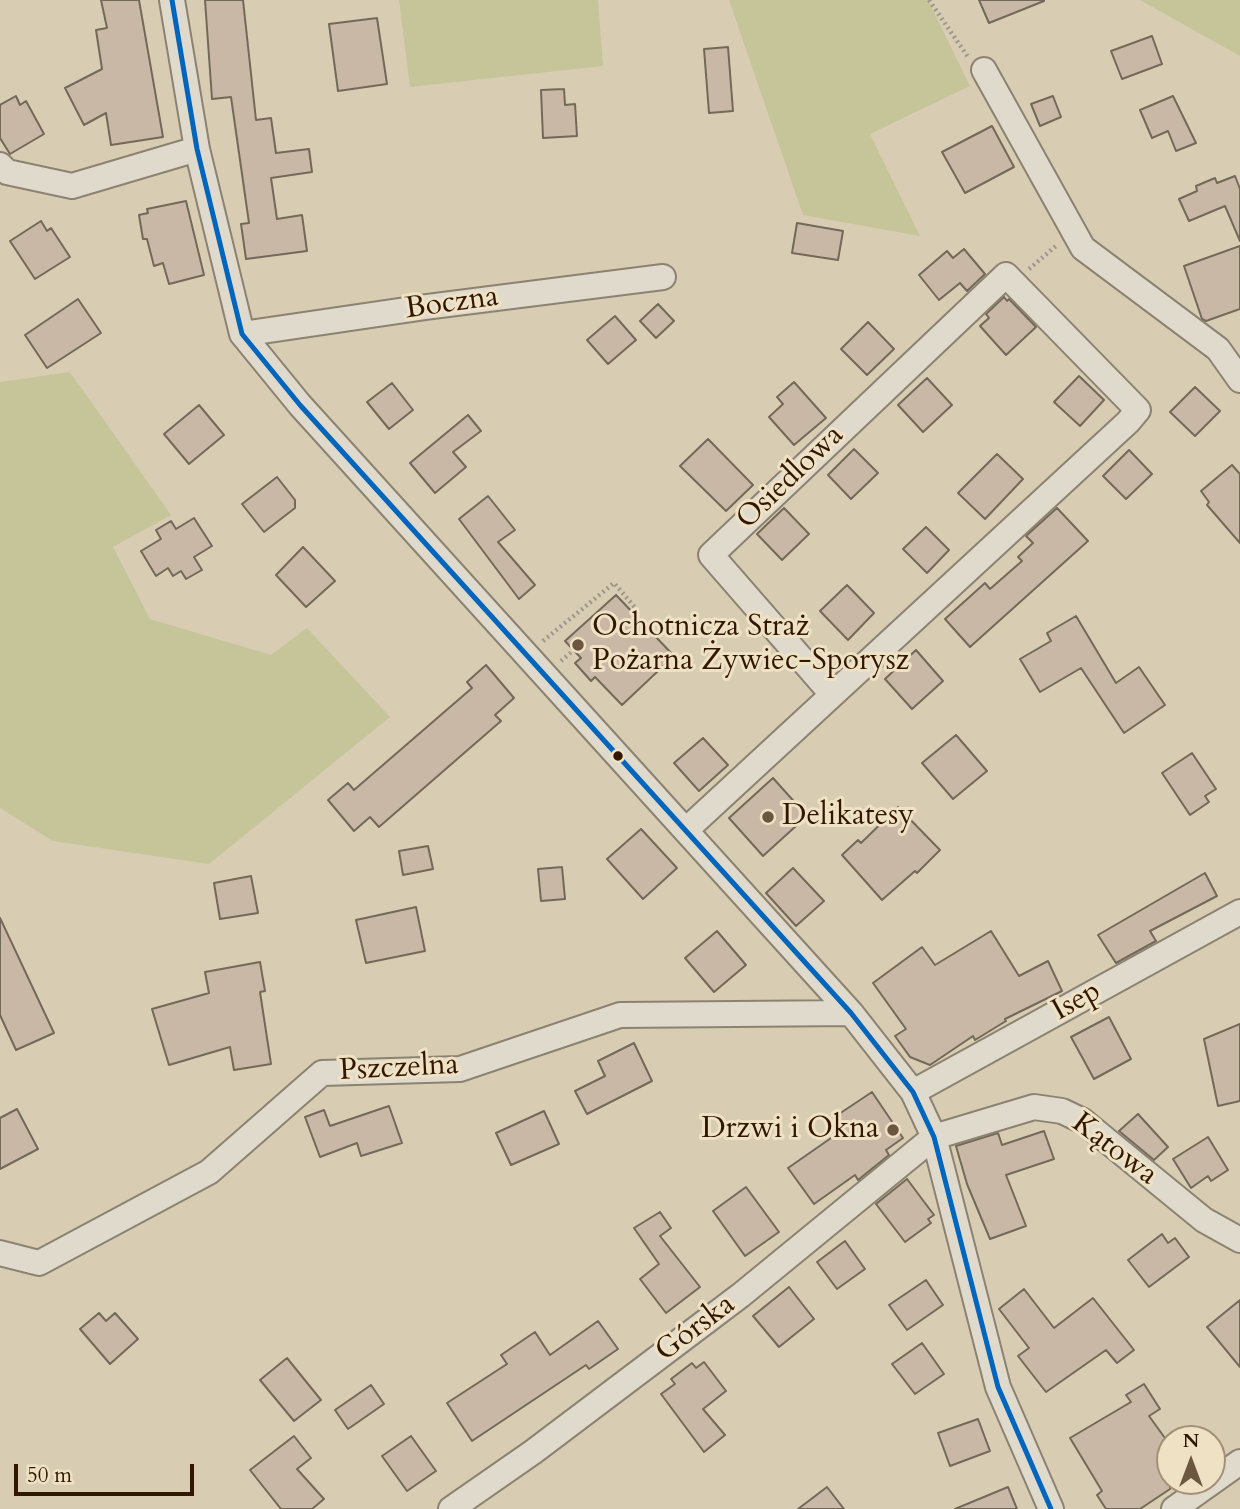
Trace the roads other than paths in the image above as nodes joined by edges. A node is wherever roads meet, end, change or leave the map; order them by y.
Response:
1 (172, 0) edge
2 (984, 70) road end
3 (197, 149) junction
4 (0, 165) edge
5 (663, 276) dead end
6 (242, 334) junction
7 (1240, 380) edge
8 (832, 694) junction
9 (686, 830) junction
10 (1240, 912) edge
11 (851, 1013) junction
12 (913, 1092) junction
13 (934, 1138) junction
14 (1240, 1240) edge
15 (0, 1253) edge
16 (1240, 1462) edge
17 (451, 1509) edge
18 (1051, 1509) edge
19 (1174, 1509) edge

1 - 3 street
2 - 7 street
3 - 4 street
3 - 6 street
5 - 6 street, Boczna
6 - 9 street
8 - 8 street, Osiedlowa
8 - 9 street
9 - 11 street
10 - 12 street, Isep
11 - 12 street
11 - 15 street, Pszczelna
12 - 13 street
13 - 14 street, Kątowa
13 - 17 street, Górska
13 - 18 street
16 - 19 street

